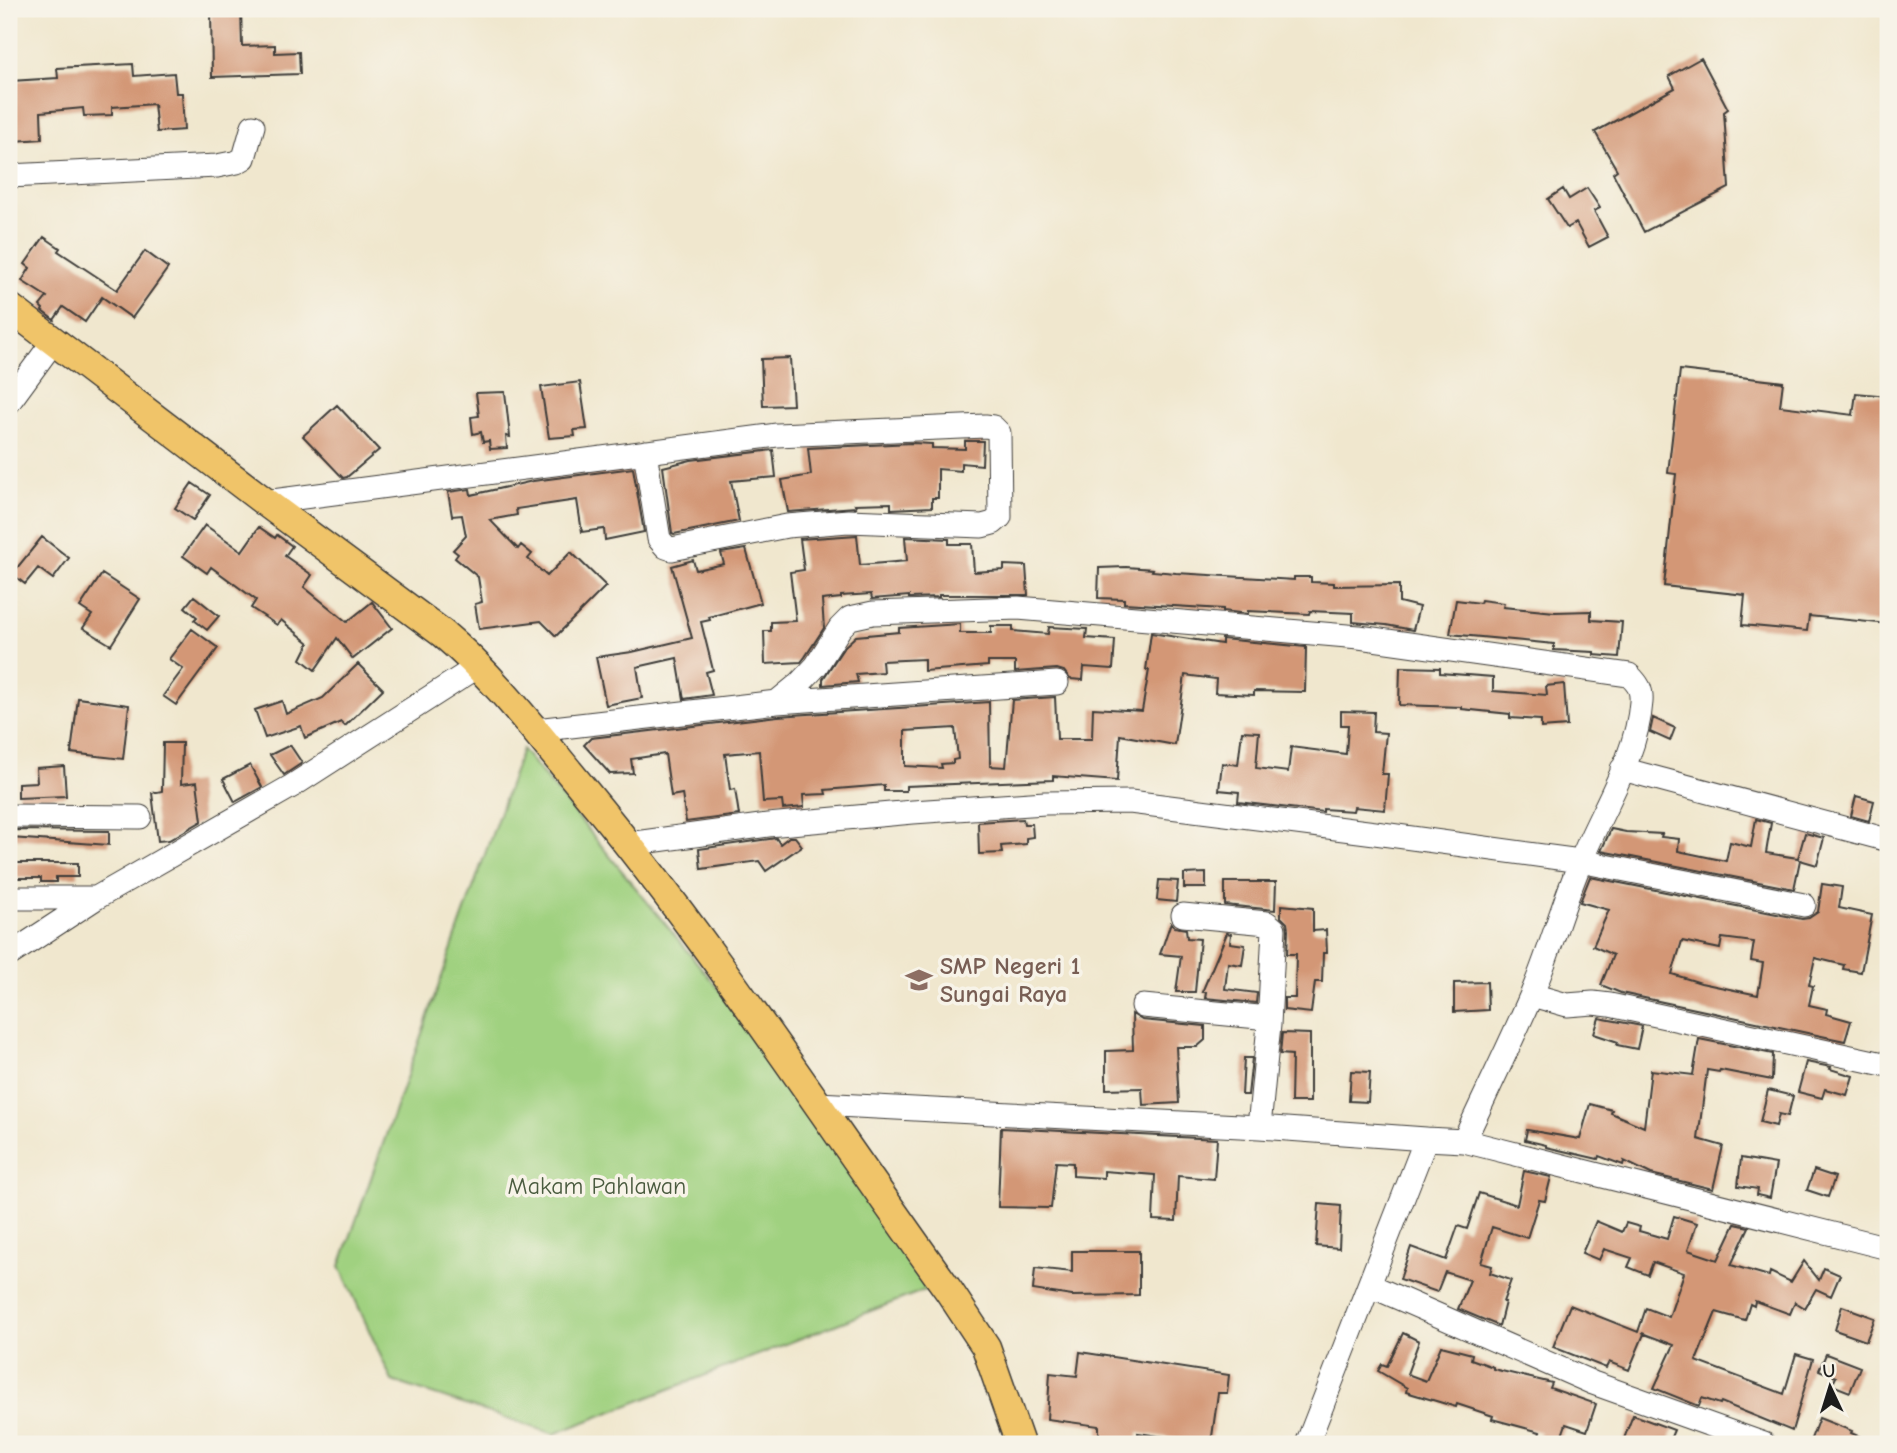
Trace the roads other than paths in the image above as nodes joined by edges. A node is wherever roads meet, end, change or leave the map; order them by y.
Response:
1 (253, 126) dead end
2 (9, 176) edge
3 (9, 307) edge
4 (53, 342) junction
5 (9, 402) edge
6 (645, 452) junction
7 (265, 502) junction
8 (477, 667) junction
9 (1057, 683) dead end
10 (777, 702) junction
11 (536, 730) junction
12 (1622, 769) junction
13 (9, 816) edge
14 (140, 817) dead end
15 (1888, 840) edge
16 (628, 844) junction
17 (1580, 862) junction
18 (9, 898) edge
19 (96, 898) junction
20 (1804, 905) dead end
21 (1183, 915) dead end
22 (9, 955) edge
23 (1532, 995) junction
24 (1143, 1006) dead end
25 (1269, 1018) junction
26 (1888, 1065) edge
27 (818, 1104) junction
28 (1259, 1126) junction
29 (1426, 1139) junction
30 (1464, 1141) junction
31 (1888, 1248) edge
32 (1369, 1285) junction
33 (1020, 1444) edge
34 (1307, 1444) edge
35 (1764, 1444) edge

1 - 2 street
3 - 4 main road
4 - 5 street
4 - 7 main road
6 - 6 street
6 - 7 street
7 - 8 main road
8 - 11 main road
8 - 19 street
9 - 10 street
10 - 11 street
10 - 12 street
11 - 16 main road
12 - 15 street
12 - 17 street
13 - 14 street
16 - 17 street
16 - 27 main road
17 - 20 street
17 - 23 street
18 - 19 street
19 - 22 street
21 - 25 street
23 - 26 street
23 - 30 street
24 - 25 street
25 - 28 street
27 - 28 street
27 - 33 main road
28 - 29 street
29 - 30 street
29 - 32 street
30 - 31 street
32 - 34 street
32 - 35 street

